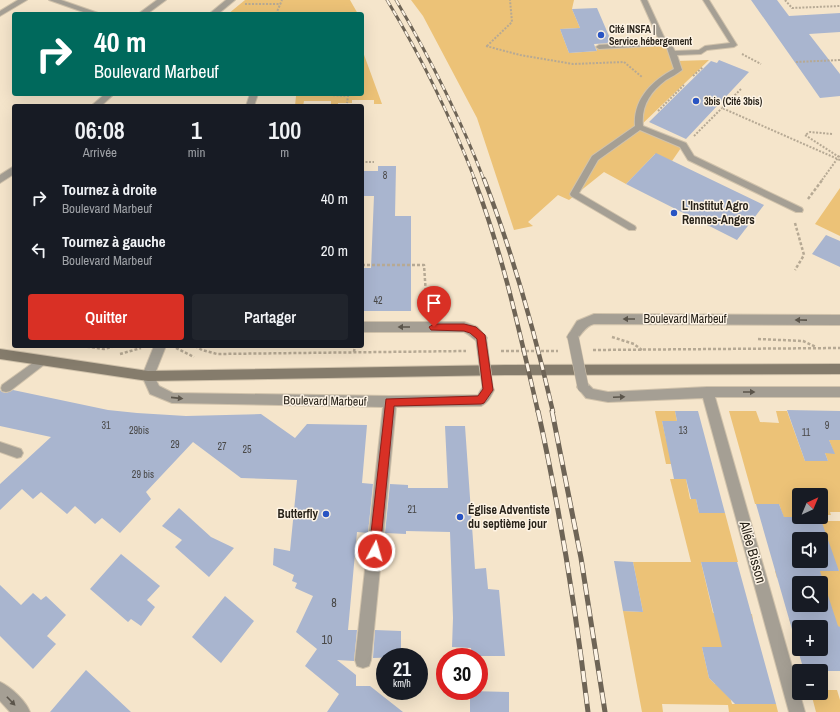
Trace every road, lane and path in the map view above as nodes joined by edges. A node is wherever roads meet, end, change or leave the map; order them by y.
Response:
1 (22, 0) edge
2 (53, 0) edge
3 (162, 0) edge
4 (231, 0) edge
5 (282, 0) edge
6 (510, 0) edge
7 (644, 0) edge
8 (706, 0) edge
9 (785, 0) edge
10 (239, 4) dead end
11 (281, 4) junction
12 (840, 6) edge
13 (91, 12) edge
14 (145, 12) edge
15 (216, 12) edge
16 (277, 12) edge
17 (0, 14) edge
18 (668, 43) junction
19 (599, 47) dead end
20 (738, 52) dead end
21 (673, 53) junction
22 (840, 60) edge
23 (796, 62) dead end
24 (761, 64) dead end
25 (704, 65) dead end
26 (689, 80) dead end
27 (684, 85) dead end
28 (651, 88) junction
29 (741, 89) dead end
30 (108, 96) edge
31 (312, 96) edge
32 (348, 96) edge
33 (348, 96) edge
34 (347, 103) dead end
35 (98, 104) edge
36 (722, 108) junction
37 (639, 127) junction
38 (832, 134) dead end
39 (691, 158) junction
40 (839, 158) edge
41 (364, 162) edge
42 (374, 162) dead end
43 (12, 171) edge
44 (0, 180) edge
45 (799, 210) dead end
46 (632, 228) dead end
47 (364, 265) edge
48 (427, 317) dead end
49 (840, 320) edge
50 (364, 327) edge
51 (605, 335) dead end
52 (97, 348) edge
53 (108, 348) edge
54 (159, 348) edge
55 (198, 348) edge
56 (355, 348) edge
57 (840, 348) edge
58 (588, 350) dead end
59 (642, 350) junction
60 (472, 351) dead end
61 (496, 351) dead end
62 (565, 351) dead end
63 (354, 352) junction
64 (0, 354) edge
65 (41, 361) junction
66 (840, 369) edge
67 (148, 376) junction
68 (6, 388) dead end
69 (707, 392) junction
70 (840, 392) edge
71 (390, 402) junction
72 (0, 447) edge
73 (17, 453) dead end
74 (363, 660) dead end
75 (0, 690) edge
76 (22, 712) edge
77 (797, 712) edge

1 - 17 street
2 - 13 street
3 - 14 street
4 - 15 street
5 - 11 path
6 - 28 path
7 - 18 lane
8 - 21 lane
9 - 12 path
10 - 11 path
11 - 16 path
18 - 19 lane
18 - 21 lane
20 - 24 path
21 - 28 lane
22 - 23 path
25 - 26 path
27 - 37 path
28 - 37 lane
29 - 36 path
30 - 35 street
31 - 32 path
33 - 34 path
36 - 39 path
36 - 40 path
37 - 39 lane
37 - 46 lane
38 - 40 path
39 - 45 lane
41 - 42 path
43 - 44 street
47 - 48 path
49 -> 69 street, Boulevard Marbeuf, bridge
71 -> 50 street, Boulevard Marbeuf, bridge
51 - 59 path
52 - 53 path
54 - 67 street
55 - 63 path
56 - 63 path
57 - 59 path
58 - 59 path
60 - 63 path
61 - 62 path
64 - 65 street
65 - 67 street
65 - 68 lane
66 - 67 street
67 -> 71 street, Boulevard Marbeuf
69 -> 70 street, Boulevard Marbeuf
69 - 77 street, Allée Bisson
71 - 74 street
72 - 73 lane
75 -> 76 street

